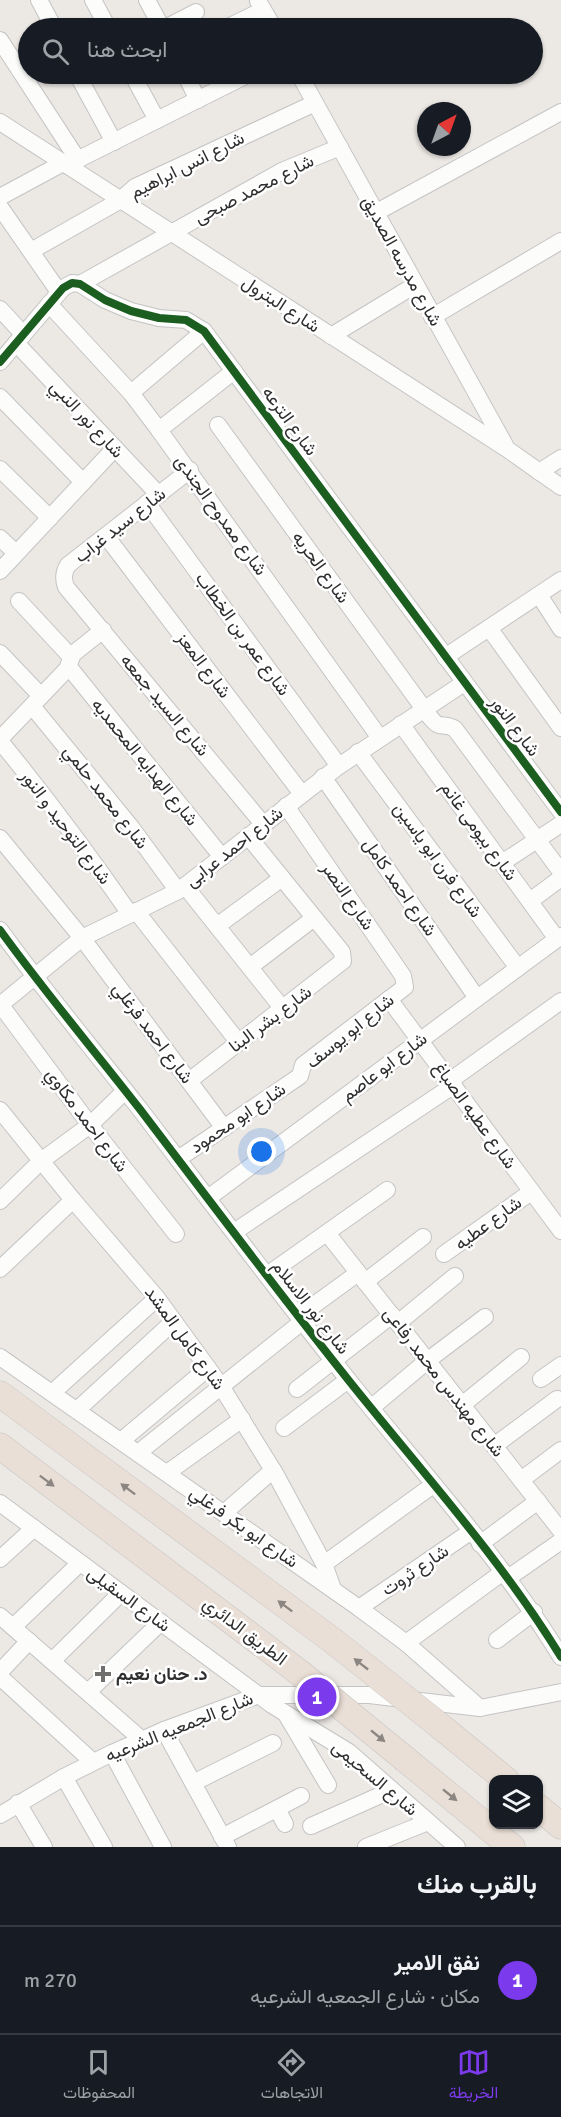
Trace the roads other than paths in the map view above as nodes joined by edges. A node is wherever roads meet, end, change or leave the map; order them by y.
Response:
1 (39, 0) edge
2 (93, 0) edge
3 (147, 0) edge
4 (261, 5) edge
5 (196, 12) dead end
6 (49, 18) edge
7 (103, 18) edge
8 (157, 18) edge
9 (184, 18) edge
10 (241, 18) edge
11 (0, 40) edge
12 (18, 72) edge
13 (25, 84) edge
14 (82, 84) edge
15 (137, 84) edge
16 (190, 84) edge
17 (229, 84) edge
18 (305, 84) edge
19 (198, 100) junction
20 (315, 103) junction
21 (561, 112) edge
22 (157, 120) junction
23 (0, 122) edge
24 (8, 136) edge
25 (114, 142) junction
26 (340, 147) junction
27 (70, 163) junction
28 (0, 197) edge
29 (119, 201) junction
30 (0, 207) edge
31 (375, 213) junction
32 (170, 232) junction
33 (561, 241) edge
34 (31, 251) junction
35 (80, 284) junction
36 (415, 285) junction
37 (54, 298) junction
38 (0, 309) edge
39 (432, 316) junction
40 (204, 331) junction
41 (331, 336) junction
42 (20, 339) junction
43 (0, 362) edge
44 (234, 371) junction
45 (131, 393) junction
46 (0, 397) edge
47 (218, 425) dead end
48 (159, 430) junction
49 (115, 448) junction
50 (507, 449) junction
51 (561, 458) edge
52 (0, 469) edge
53 (190, 470) junction
54 (539, 472) junction
55 (83, 482) junction
56 (561, 487) edge
57 (153, 499) junction
58 (50, 518) junction
59 (106, 536) junction
60 (0, 538) edge
61 (16, 553) junction
62 (0, 571) edge
63 (561, 580) edge
64 (66, 587) joint
65 (539, 595) junction
66 (19, 601) dead end
67 (489, 628) junction
68 (561, 629) edge
69 (102, 630) junction
70 (0, 653) edge
71 (445, 657) junction
72 (70, 662) junction
73 (464, 683) junction
74 (36, 701) junction
75 (424, 709) junction
76 (401, 724) junction
77 (561, 728) edge
78 (1, 736) edge
79 (380, 738) junction
80 (358, 752) junction
81 (339, 765) junction
82 (323, 777) junction
83 (302, 794) junction
84 (559, 805) edge
85 (286, 806) junction
86 (263, 824) junction
87 (561, 824) edge
88 (248, 836) junction
89 (0, 838) edge
90 (537, 840) junction
91 (222, 857) junction
92 (502, 863) junction
93 (561, 872) edge
94 (282, 878) junction
95 (561, 878) edge
96 (182, 888) junction
97 (530, 902) junction
98 (133, 913) junction
99 (314, 918) junction
100 (217, 926) junction
101 (0, 930) edge
102 (559, 937) edge
103 (82, 938) junction
104 (250, 967) junction
105 (518, 968) junction
106 (34, 977) junction
107 (405, 987) joint
108 (477, 998) junction
109 (389, 999) junction
110 (561, 1001) edge
111 (0, 1004) edge
112 (283, 1009) junction
113 (420, 1040) junction
114 (239, 1043) junction
115 (298, 1077) joint
116 (189, 1081) junction
117 (453, 1083) junction
118 (125, 1091) junction
119 (0, 1110) edge
120 (90, 1125) junction
121 (224, 1128) junction
122 (6, 1129) edge
123 (178, 1159) junction
124 (41, 1161) junction
125 (387, 1190) dead end
126 (531, 1192) junction
127 (208, 1198) junction
128 (73, 1200) junction
129 (0, 1201) edge
130 (561, 1231) edge
131 (234, 1232) junction
132 (327, 1233) junction
133 (176, 1234) dead end
134 (423, 1237) dead end
135 (444, 1254) dead end
136 (0, 1269) edge
137 (267, 1275) junction
138 (456, 1276) dead end
139 (362, 1277) junction
140 (157, 1298) junction
141 (485, 1317) dead end
142 (301, 1318) junction
143 (395, 1319) junction
144 (174, 1321) junction
145 (0, 1357) edge
146 (521, 1357) dead end
147 (333, 1361) junction
148 (427, 1361) junction
149 (561, 1365) edge
150 (208, 1368) junction
151 (541, 1379) dead end
152 (348, 1380) junction
153 (221, 1386) junction
154 (297, 1389) dead end
155 (52, 1393) junction
156 (0, 1394) edge
157 (557, 1400) dead end
158 (462, 1405) junction
159 (371, 1408) junction
160 (77, 1410) junction
161 (242, 1419) junction
162 (284, 1428) dead end
163 (121, 1441) junction
164 (0, 1446) edge
165 (494, 1446) junction
166 (561, 1450) edge
167 (138, 1453) junction
168 (273, 1470) junction
169 (167, 1473) junction
170 (521, 1480) junction
171 (433, 1485) junction
172 (538, 1501) junction
173 (0, 1503) edge
174 (224, 1512) junction
175 (558, 1520) edge
176 (34, 1528) junction
177 (475, 1538) junction
178 (561, 1541) edge
179 (0, 1559) edge
180 (80, 1563) junction
181 (324, 1564) junction
182 (505, 1575) junction
183 (334, 1590) junction
184 (121, 1593) junction
185 (359, 1608) junction
186 (534, 1612) junction
187 (0, 1616) edge
188 (160, 1622) junction
189 (14, 1628) junction
190 (497, 1640) dead end
191 (29, 1641) junction
192 (406, 1643) junction
193 (561, 1657) edge
194 (52, 1661) junction
195 (0, 1672) edge
196 (0, 1677) edge
197 (88, 1692) junction
198 (561, 1692) edge
199 (259, 1695) junction
200 (480, 1708) junction
201 (285, 1714) junction
202 (164, 1730) junction
203 (141, 1739) junction
204 (273, 1743) dead end
205 (112, 1753) junction
206 (93, 1762) junction
207 (501, 1775) edge
208 (64, 1777) junction
209 (193, 1783) junction
210 (328, 1785) dead end
211 (392, 1790) junction
212 (301, 1796) dead end
213 (18, 1803) junction
214 (277, 1809) junction
215 (543, 1811) edge
216 (0, 1815) edge
217 (428, 1822) junction
218 (285, 1824) dead end
219 (310, 1826) dead end
220 (561, 1826) edge
221 (225, 1842) edge
222 (44, 1847) edge
223 (104, 1847) edge
224 (163, 1847) edge
225 (366, 1847) edge
226 (457, 1847) edge
227 (512, 1847) edge

1 - 6 street
2 - 7 street
3 - 8 street
4 - 10 street
5 - 9 street
11 - 12 street
13 - 27 street
14 - 25 street
15 - 22 street
16 - 19 street
17 - 19 street
18 - 20 street, شارع مدرسه الصديق
19 - 22 street
20 - 26 street, شارع مدرسه الصديق
20 - 29 street, شارع انس ابراهيم
21 - 31 street
22 - 25 street
23 - 24 street, شارع البترول
24 - 27 street, شارع البترول
25 - 27 street
26 - 31 street, شارع مدرسه الصديق
26 - 32 street, شارع محمد صبحى
27 - 28 street
27 - 29 street, شارع البترول
29 - 32 street, شارع البترول
29 - 34 street, شارع انس ابراهيم
30 - 34 street, شارع ممدوح الجندى
31 - 36 street, شارع مدرسه الصديق
32 - 35 street, شارع محمد صبحى
32 - 41 street, شارع البترول
33 - 39 street
34 - 37 street, شارع ممدوح الجندى
35 - 37 street
35 - 40 street, شارع الترعه
36 - 39 street, شارع مدرسه الصديق
36 - 41 street
37 - 42 street
37 - 45 street, شارع ممدوح الجندى
38 - 42 street, شارع نور النبي
39 - 50 street, شارع مدرسه الصديق
40 - 44 street, شارع الترعه
40 - 45 street
41 - 50 street, شارع البترول
42 - 43 street
42 - 49 street, شارع نور النبي
44 - 48 street
44 - 71 street, شارع الترعه
45 - 48 street, شارع ممدوح الجندى
46 - 55 street
47 - 75 street, شارع الحريه
48 - 53 street, شارع ممدوح الجندى
49 - 55 street
49 - 57 street, شارع نور النبي
50 - 54 street, شارع البترول
51 - 54 street
52 - 58 street
53 - 57 street, شارع سيد غراب
53 - 79 street, شارع ممدوح الجندى
54 - 56 street, شارع البترول
55 - 58 street
57 - 59 street, شارع سيد غراب
57 - 81 street, شارع عمر بن الخطاب
58 - 61 street
59 - 64 street, شارع سيد غراب
59 - 83 street, شارع المعز
60 - 61 street
61 - 62 street
63 - 65 street
64 - 69 street, شارع السيد جمعه
65 - 67 street
65 - 68 street
66 - 72 street, شارع الهدايه المحمديه
67 - 71 street
67 - 77 street
69 - 72 street
69 - 86 street, شارع السيد جمعه
70 - 74 street, شارع محمد حلمي
71 - 73 street, شارع النور
72 - 74 street
72 - 91 street, شارع الهدايه المحمديه
73 - 75 street, شارع احمد عرابى
73 - 84 street, شارع النور
74 - 78 street
74 - 96 street, شارع محمد حلمي
75 - 76 street, شارع احمد عرابى
75 - 90 street, شارع الحريه
76 - 79 street, شارع احمد عرابى
76 - 92 street, شارع بيومى غانم
78 - 98 street, شارع التوحيد و النور
79 - 80 street, شارع احمد عرابى
80 - 81 street, شارع احمد عرابى
80 - 105 street, شارع فرن ابو ياسين
81 - 82 street, شارع احمد عرابى
82 - 83 street, شارع احمد عرابى
82 - 108 street, شارع احمد كامل
83 - 85 street, شارع احمد عرابى
85 - 86 street, شارع احمد عرابى
85 - 107 street, شارع النصر
86 - 88 street, شارع احمد عرابى
87 - 90 street
88 - 91 street, شارع احمد عرابى
88 - 94 street
89 - 103 street, شارع احمد فرغلي
90 - 92 street
90 - 93 street, شارع الحريه
91 - 96 street, شارع احمد عرابى
92 - 97 street, شارع بيومى غانم
94 - 99 street
94 - 100 street
95 - 97 street
96 - 98 street, شارع احمد عرابى
96 - 100 street, شارع محمد حلمي
97 - 102 street, شارع بيومى غانم
98 - 103 street, شارع احمد عرابى
98 - 114 street, شارع التوحيد و النور
99 - 104 street
99 - 112 street, شارع بشر البنا
100 - 104 street, شارع محمد حلمي
101 - 106 street, شارع نور الاسلام
102 - 105 street, شارع ابو عاصم
103 - 106 street, شارع احمد عرابى
103 - 116 street, شارع احمد فرغلي
104 - 112 street, شارع محمد حلمي
105 - 108 street, شارع ابو عاصم
106 - 111 street, شارع احمد عرابى
106 - 118 street, شارع نور الاسلام
107 - 109 street, شارع ابو يوسف
108 - 113 street, شارع ابو عاصم
109 - 113 street, شارع عطيه الصباغ
109 - 115 street, شارع ابو يوسف
110 - 117 street
111 - 120 street, شارع احمد مكاوي
112 - 114 street, شارع بشر البنا
113 - 117 street, شارع عطيه الصباغ
113 - 127 street, شارع ابو عاصم
114 - 116 street, شارع بشر البنا
115 - 121 street, شارع ابو محمود
116 - 121 street, شارع احمد فرغلي
117 - 126 street, شارع عطيه الصباغ
117 - 131 street
118 - 120 street
118 - 123 street, شارع نور الاسلام
119 - 122 street, شارع كامل المشد
120 - 124 street
120 - 133 street, شارع احمد مكاوي
121 - 123 street, شارع ابو محمود
122 - 124 street, شارع كامل المشد
123 - 127 street, شارع نور الاسلام
124 - 128 street, شارع كامل المشد
124 - 129 street
125 - 132 street
126 - 130 street, شارع عطيه الصباغ
126 - 135 street, شارع عطيه
127 - 131 street, شارع نور الاسلام
128 - 136 street
128 - 140 street, شارع كامل المشد
131 - 137 street, شارع نور الاسلام
132 - 137 street
132 - 139 street, شارع مهندس محمد رفاعى
134 - 139 street
137 - 142 street, شارع نور الاسلام
138 - 143 street
139 - 142 street
139 - 143 street, شارع مهندس محمد رفاعى
140 - 144 street, شارع كامل المشد
140 - 155 street
141 - 148 street
142 - 147 street, شارع نور الاسلام
142 - 153 street
143 - 147 street
143 - 148 street, شارع مهندس محمد رفاعى
144 - 150 street, شارع كامل المشد
144 - 160 street
145 - 155 street, شارع ابو بكر فرغلي
146 - 158 street
147 - 152 street, شارع نور الاسلام
147 - 154 street
148 - 158 street, شارع مهندس محمد رفاعى
148 - 159 street
149 - 151 street
150 - 153 street, شارع كامل المشد
150 - 163 street
152 - 159 street, شارع نور الاسلام
152 - 162 street
153 - 161 street, شارع كامل المشد
153 - 167 street
155 - 160 street, شارع ابو بكر فرغلي
207 -> 156 highway, bridge
157 - 165 street
158 - 165 street, شارع مهندس محمد رفاعى
159 - 171 street, شارع نور الاسلام
160 - 163 street, شارع ابو بكر فرغلي
161 - 168 street, شارع كامل المشد
161 - 169 street
163 - 167 street, شارع ابو بكر فرغلي
164 -> 227 highway, الطريق الدائري, bridge
165 - 170 street, شارع مهندس محمد رفاعى
166 - 170 street
167 - 169 street, شارع ابو بكر فرغلي
168 - 174 street
168 - 181 street, شارع كامل المشد
169 - 174 street, شارع ابو بكر فرغلي
170 - 172 street, شارع مهندس محمد رفاعى
171 - 177 street, شارع نور الاسلام
171 - 181 street
172 - 175 street, شارع مهندس محمد رفاعى
172 - 177 street, شارع ثروت
173 - 176 street, شارع السقيلى
174 - 183 street, شارع ابو بكر فرغلي
176 - 179 street
176 - 180 street, شارع السقيلى
177 - 182 street, شارع نور الاسلام
177 - 185 street, شارع ثروت
178 - 182 street
180 - 184 street, شارع السقيلى
180 - 189 street
181 - 183 street, شارع كامل المشد
182 - 186 street, شارع نور الاسلام
182 - 192 street
183 - 185 street, شارع ابو بكر فرغلي
184 - 188 street, شارع السقيلى
184 - 194 street
185 - 192 street, شارع ابو بكر فرغلي
186 - 190 street
186 - 193 street, شارع نور الاسلام
187 - 189 street
188 - 197 street
188 - 199 street, شارع السقيلى
189 - 191 street
191 - 194 street
191 - 195 street
192 - 200 street, شارع ابو بكر فرغلي
194 - 197 street
196 - 206 street
197 - 203 street
198 - 200 street, شارع الجمعيه الشرعيه
199 - 200 street, شارع الجمعيه الشرعيه
199 - 201 street, شارع السحيمى
199 - 202 street, شارع الجمعيه الشرعيه
201 - 210 street
201 - 211 street, شارع السحيمى
202 - 203 street, شارع الجمعيه الشرعيه
202 - 209 street
203 - 205 street, شارع الجمعيه الشرعيه
204 - 209 street
205 - 206 street, شارع الجمعيه الشرعيه
205 - 224 street
206 - 208 street, شارع الجمعيه الشرعيه
208 - 213 street, شارع الجمعيه الشرعيه
208 - 223 street
209 - 221 street
211 - 217 street, شارع السحيمى
211 - 219 street
212 - 214 street
213 - 216 street, شارع الجمعيه الشرعيه
213 - 222 street
214 - 218 street
214 - 221 street
215 - 220 highway
217 - 225 street
217 - 226 street, شارع السحيمى

